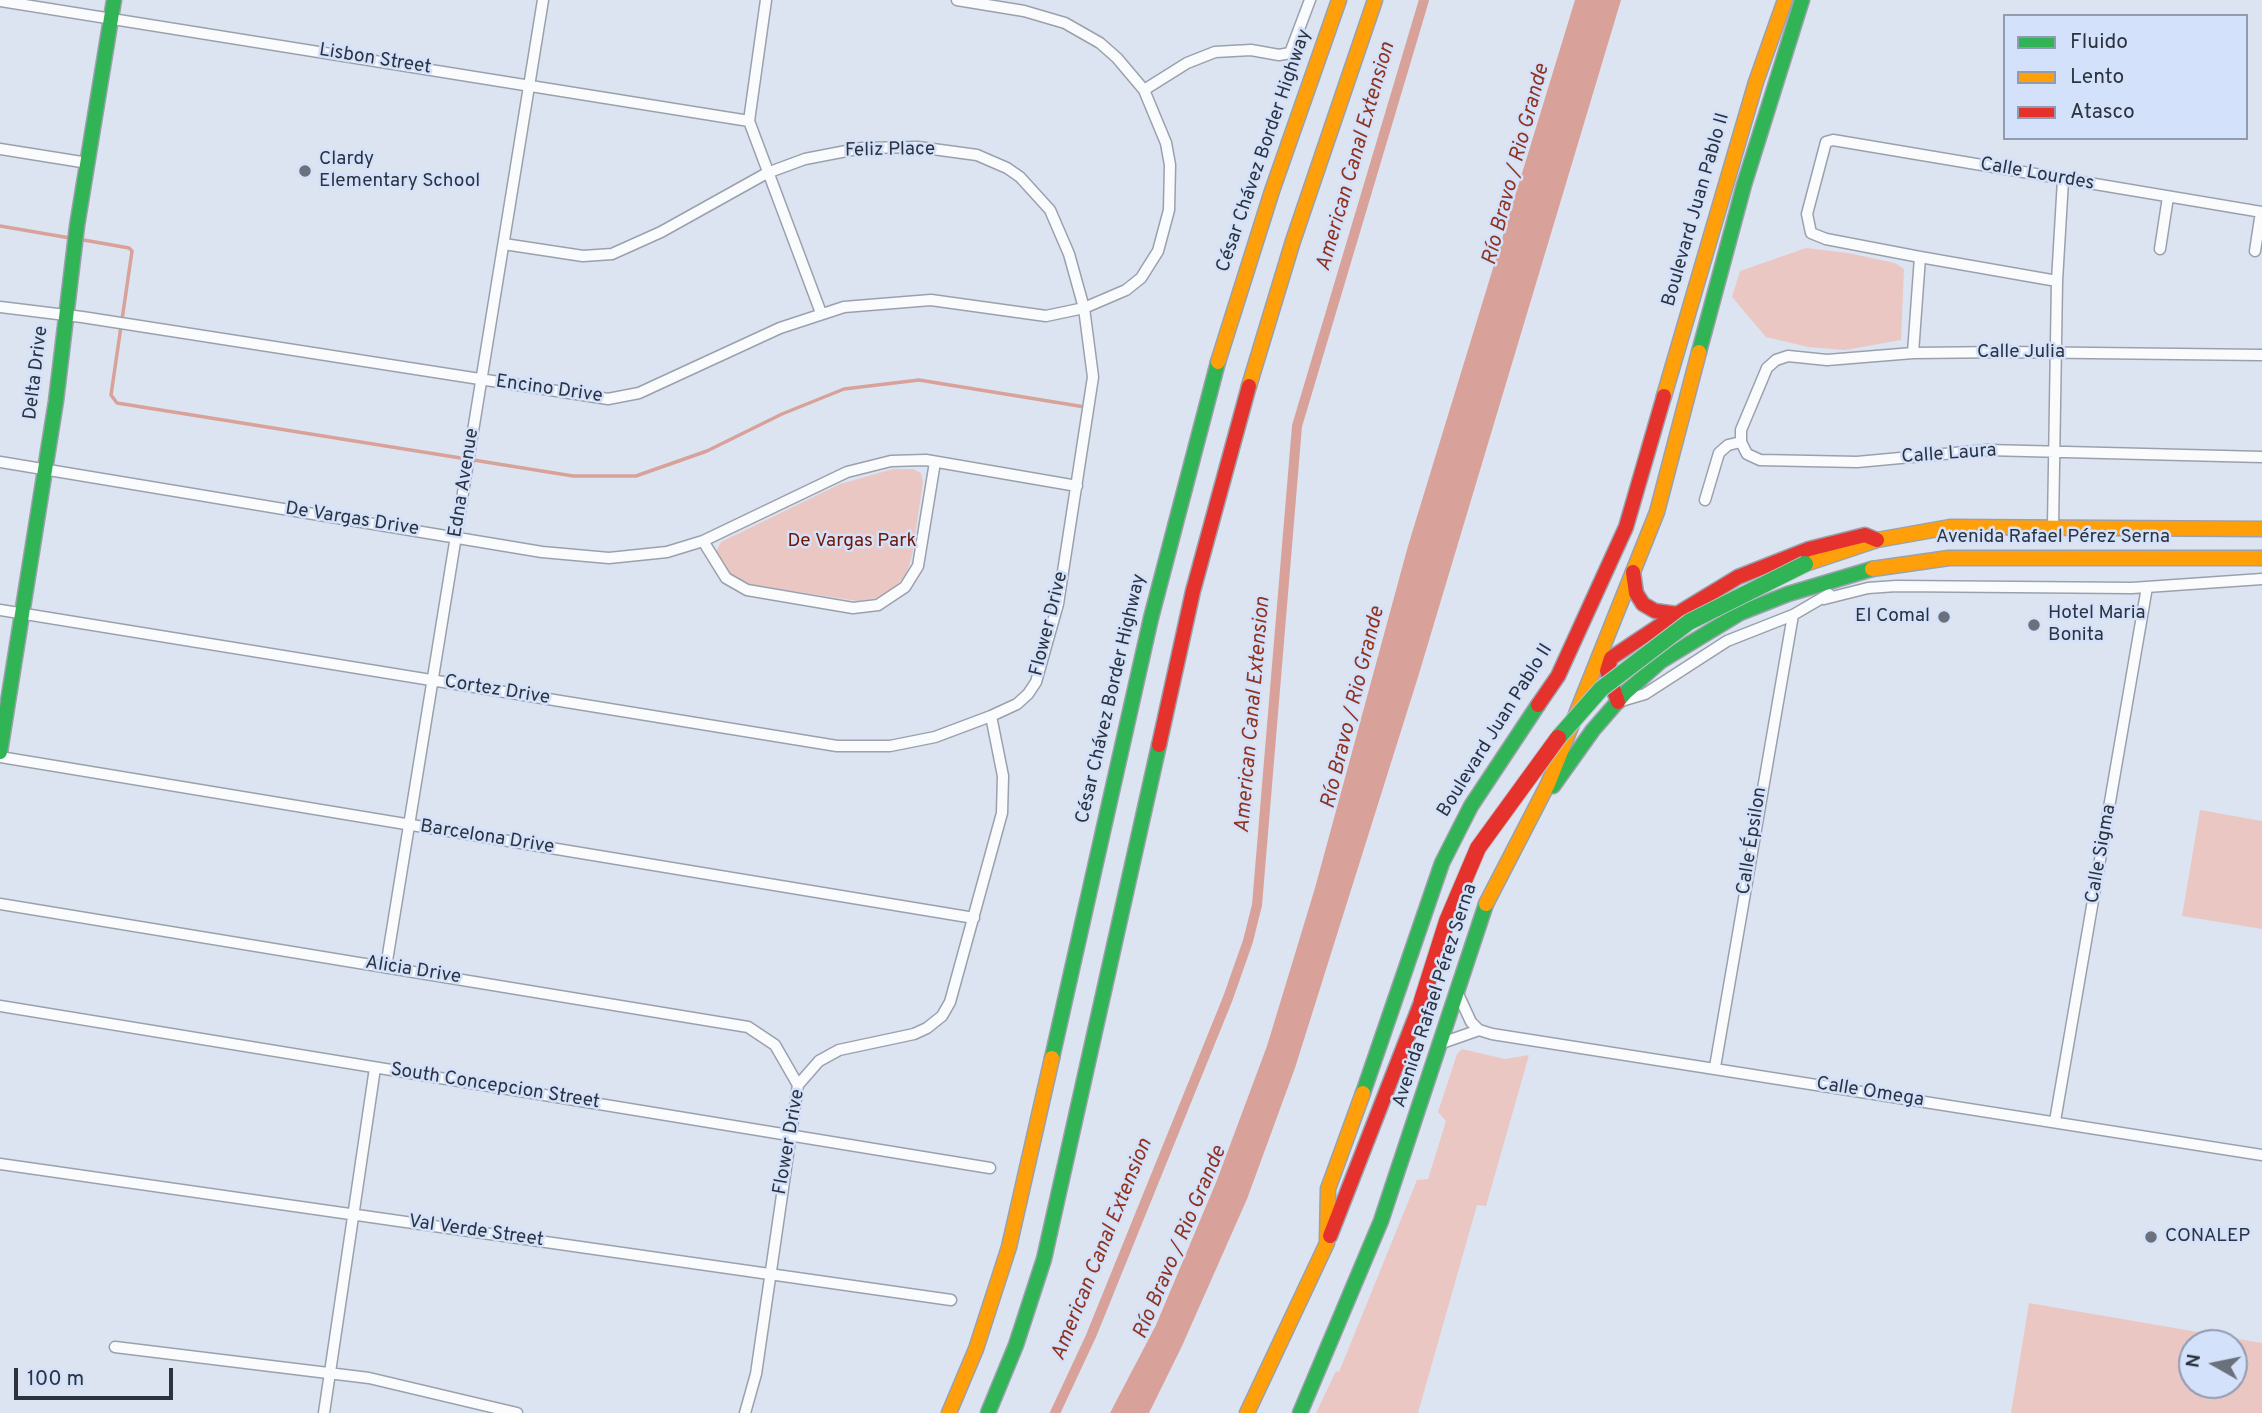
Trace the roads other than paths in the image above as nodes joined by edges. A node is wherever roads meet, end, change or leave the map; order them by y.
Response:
1 (114, 0) edge
2 (543, 0) edge
3 (766, 0) edge
4 (957, 0) edge
5 (1310, 0) edge
6 (1339, 0) edge
7 (1375, 0) edge
8 (1785, 0) edge
9 (1802, 0) edge
10 (0, 1) edge
11 (111, 19) junction
12 (530, 85) junction
13 (1144, 90) junction
14 (749, 121) junction
15 (0, 149) edge
16 (88, 163) junction
17 (767, 173) junction
18 (2063, 180) junction
19 (2168, 197) junction
20 (2261, 212) edge
21 (504, 244) junction
22 (2160, 248) dead end
23 (2255, 251) dead end
24 (1920, 257) junction
25 (2057, 281) junction
26 (0, 307) edge
27 (1084, 308) junction
28 (821, 313) junction
29 (65, 315) junction
30 (1913, 353) junction
31 (2056, 353) junction
32 (2262, 355) edge
33 (482, 380) junction
34 (1741, 442) junction
35 (2053, 452) junction
36 (2262, 457) edge
37 (0, 462) edge
38 (935, 462) junction
39 (45, 470) junction
40 (1077, 486) junction
41 (1705, 500) dead end
42 (2053, 527) junction
43 (2262, 529) edge
44 (456, 537) junction
45 (1877, 540) junction
46 (703, 541) junction
47 (2262, 558) edge
48 (1633, 571) junction
49 (1852, 574) junction
50 (2262, 579) edge
51 (2147, 587) junction
52 (1824, 598) junction
53 (0, 610) edge
54 (22, 614) junction
55 (1677, 614) junction
56 (1793, 615) junction
57 (433, 681) junction
58 (1618, 702) junction
59 (991, 716) junction
60 (0, 752) edge
61 (0, 757) edge
62 (1534, 814) junction
63 (409, 825) junction
64 (0, 904) edge
65 (974, 918) junction
66 (386, 967) junction
67 (1457, 986) junction
68 (0, 1006) edge
69 (1479, 1030) junction
70 (1439, 1044) junction
71 (1716, 1067) junction
72 (375, 1068) junction
73 (798, 1085) junction
74 (2054, 1121) junction
75 (789, 1136) junction
76 (2262, 1155) edge
77 (0, 1164) edge
78 (989, 1168) dead end
79 (353, 1214) junction
80 (1327, 1243) junction
81 (769, 1274) junction
82 (951, 1300) dead end
83 (115, 1347) dead end
84 (331, 1373) junction
85 (324, 1413) edge
86 (517, 1413) edge
87 (746, 1413) edge
88 (949, 1413) edge
89 (988, 1413) edge
90 (1247, 1413) edge
91 (1300, 1413) edge

1 - 11 main road, Delta Drive
2 - 12 street, Edna Avenue
3 - 14 street
4 - 13 street
5 - 13 street
6 - 88 main road, César Chávez Border Highway
7 - 89 main road
8 - 80 main road, Boulevard Juan Pablo II
9 - 48 main road, Boulevard Juan Pablo II
10 - 11 street, Lisbon Street
11 - 12 street, Lisbon Street
11 - 16 main road, Delta Drive
12 - 14 street, Lisbon Street
12 - 21 street, Edna Avenue
13 - 27 street
14 - 17 street
15 - 16 street
16 - 29 main road, Delta Drive
17 - 21 street, Feliz Place
17 - 27 street, Feliz Place
17 - 28 street
18 - 19 street, Calle Lourdes
18 - 24 street, Calle Lourdes
18 - 25 street
19 - 20 street, Calle Lourdes
19 - 22 street
20 - 23 street
21 - 33 street, Edna Avenue
24 - 25 street
24 - 30 street
25 - 31 street
26 - 29 street, Encino Drive
27 - 28 street, Encino Drive
27 - 40 street, Flower Drive
28 - 33 street, Encino Drive
29 - 33 street, Encino Drive
29 - 39 main road, Delta Drive
30 - 31 street, Calle Julia
30 - 34 street, Calle Julia
31 - 32 street, Calle Julia
31 - 35 street
33 - 44 street, Edna Avenue
34 - 35 street, Calle Laura
34 - 41 street
35 - 36 street, Calle Laura
35 - 42 street
37 - 39 street, De Vargas Drive
38 - 40 street, De Vargas Drive
38 - 46 street, De Vargas Drive
38 - 46 street
39 - 44 street, De Vargas Drive
39 - 54 main road, Delta Drive
40 - 59 street, Flower Drive
42 - 43 main road, Avenida Rafael Pérez Serna
42 - 45 main road, Avenida Rafael Pérez Serna
44 - 46 street, De Vargas Drive
44 - 57 street, Edna Avenue
45 - 55 main road
45 - 80 main road, Avenida Rafael Pérez Serna, bridge
47 - 49 main road, Avenida Rafael Pérez Serna
48 - 55 main road
48 - 62 main road, Boulevard Juan Pablo II
49 - 52 street
49 - 58 main road, Avenida Rafael Pérez Serna
50 - 51 street
51 - 52 street
51 - 74 street, Calle Sigma
52 - 56 street
53 - 54 street, Cortez Drive
54 - 57 street, Cortez Drive
54 - 60 main road, Delta Drive
55 - 58 main road
56 - 58 street
56 - 71 street, Calle Épsilon
57 - 59 street, Cortez Drive
57 - 63 street, Edna Avenue
58 - 62 main road, Avenida Rafael Pérez Serna
59 - 65 street, Flower Drive
61 - 63 street, Barcelona Drive
62 - 67 main road, Avenida Rafael Pérez Serna
63 - 65 street, Barcelona Drive
63 - 66 street, Edna Avenue
64 - 66 street, Alicia Drive
65 - 73 street, Flower Drive
66 - 73 street, Alicia Drive
67 - 69 street
67 - 70 main road, Avenida Rafael Pérez Serna
68 - 72 street, South Concepcion Street
69 - 70 street
69 - 71 street, Calle Omega
70 - 91 main road, Avenida Rafael Pérez Serna
71 - 74 street, Calle Omega
72 - 75 street, South Concepcion Street
72 - 79 street
73 - 75 street, Flower Drive
74 - 76 street, Calle Omega
75 - 78 street, South Concepcion Street
75 - 81 street, Flower Drive
77 - 79 street, Val Verde Street
79 - 81 street, Val Verde Street
79 - 84 street
80 - 90 main road
81 - 82 street, Val Verde Street
81 - 87 street, Flower Drive
83 - 84 street
84 - 85 street
84 - 86 street

